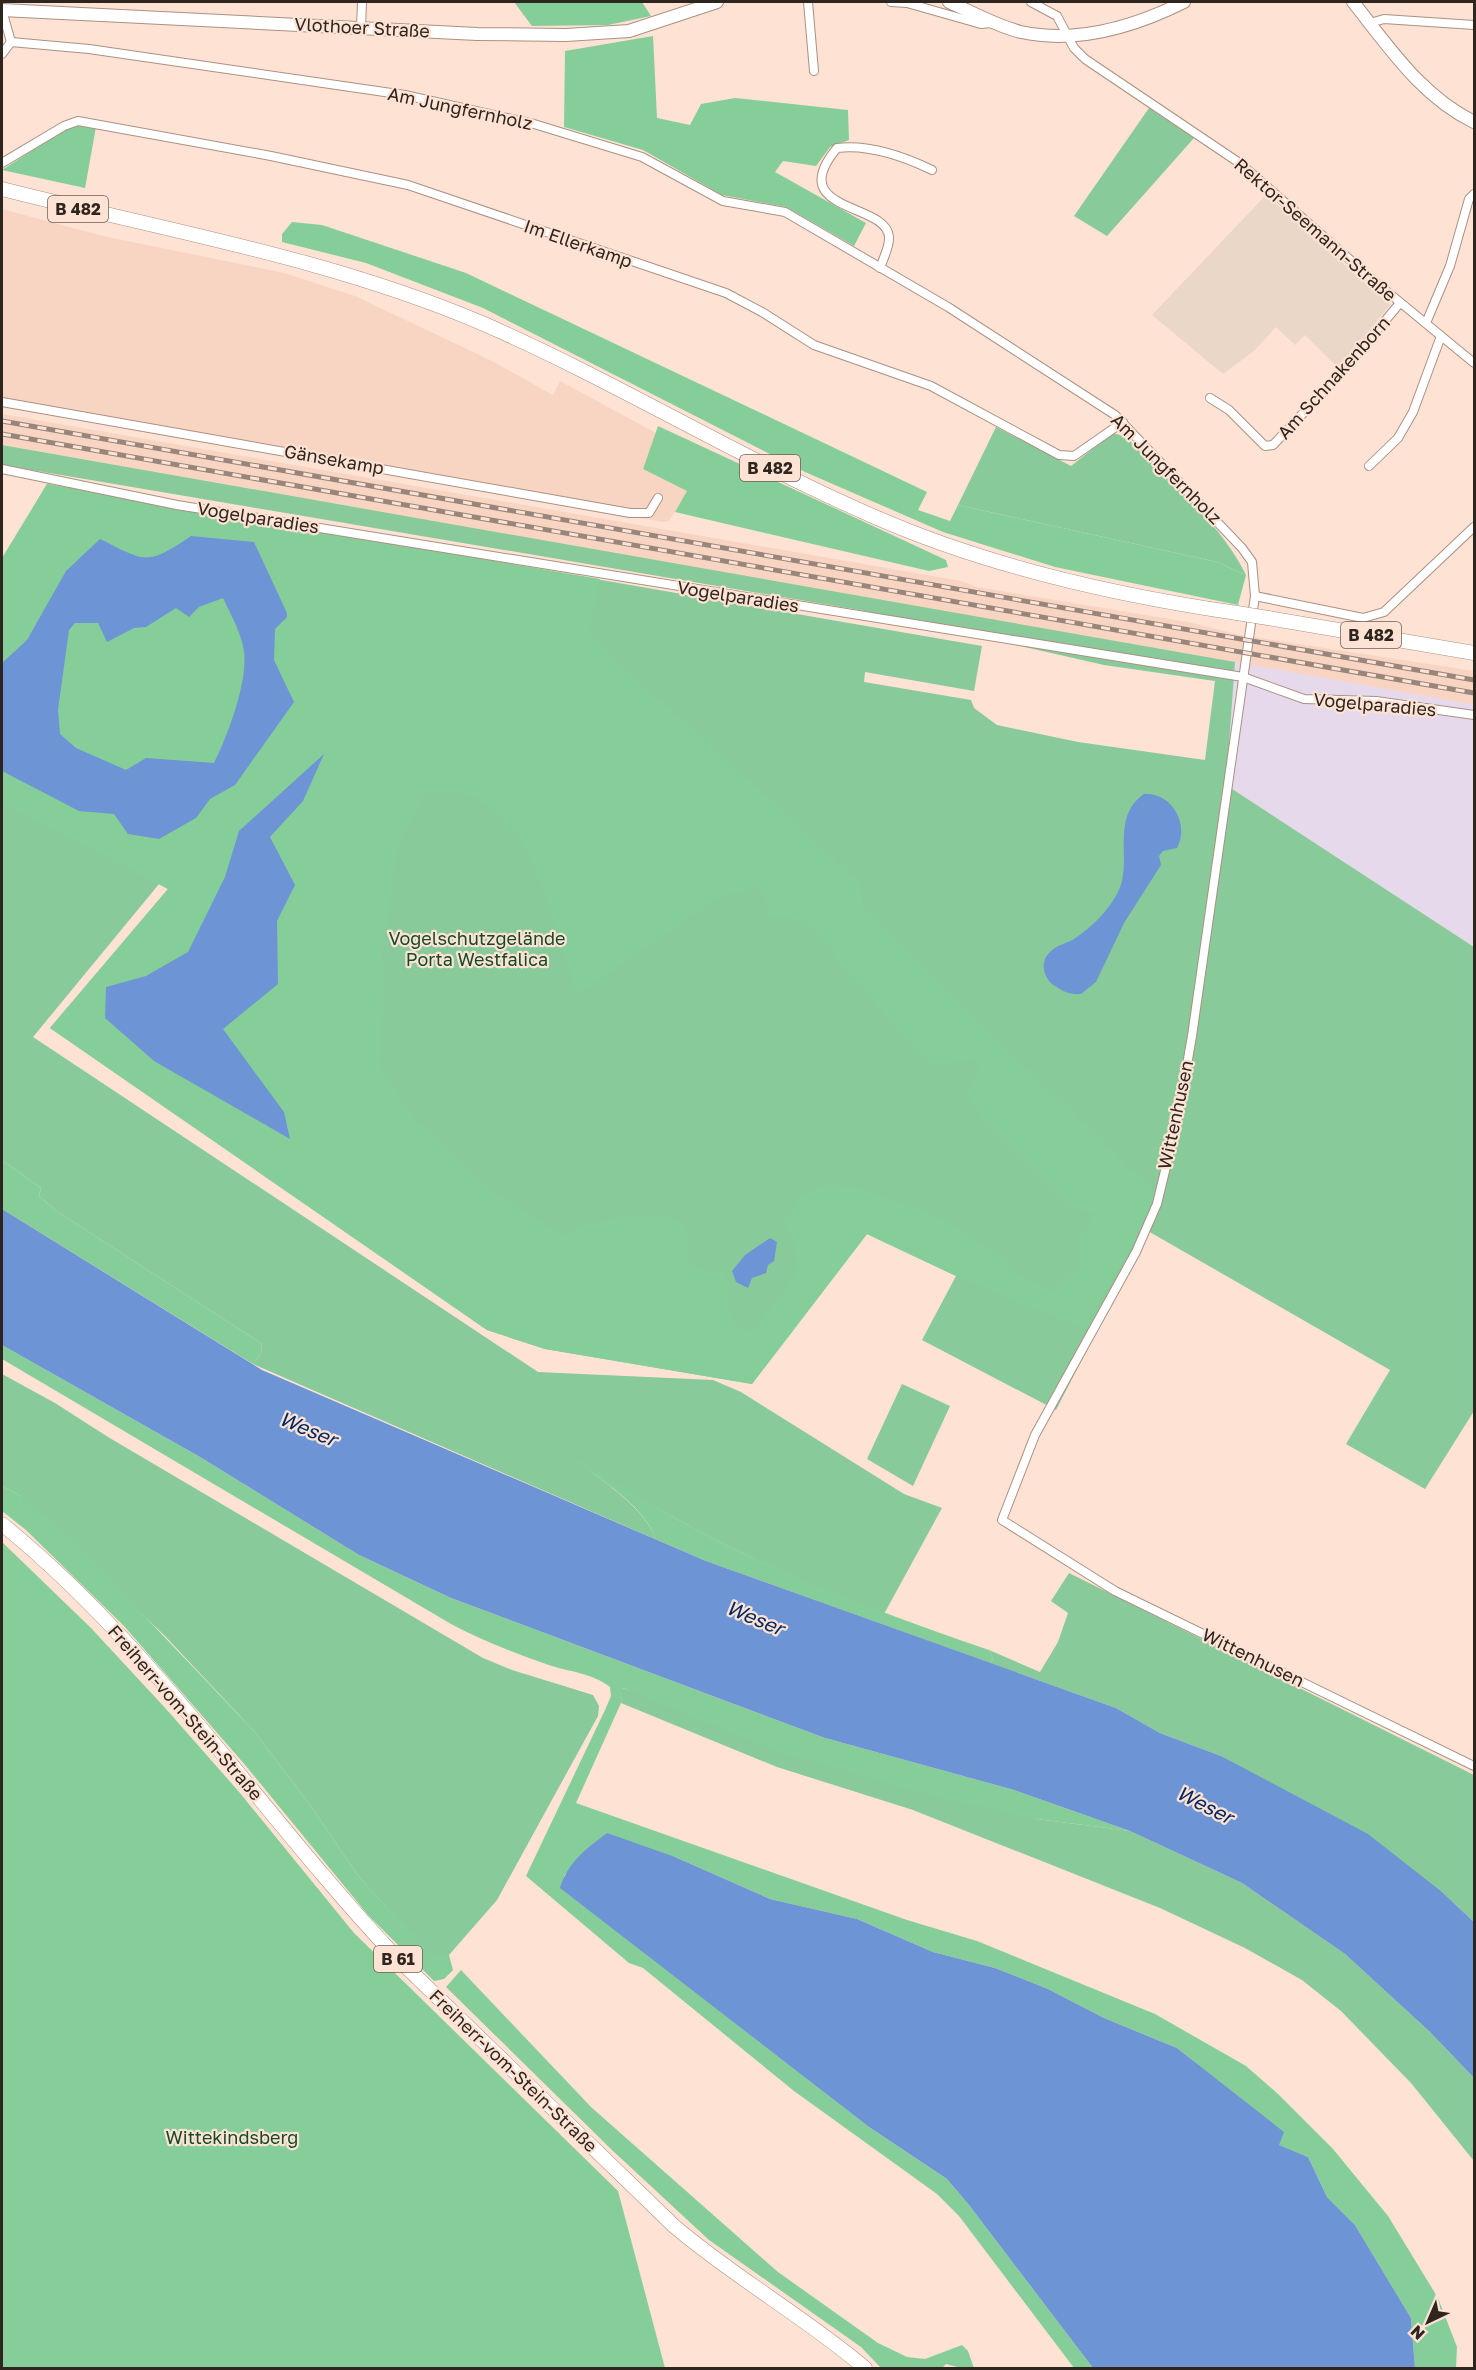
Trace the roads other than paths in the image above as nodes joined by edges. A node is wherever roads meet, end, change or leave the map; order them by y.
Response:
1 (362, 2) edge
2 (717, 2) edge
3 (808, 2) edge
4 (891, 2) edge
5 (949, 2) edge
6 (1031, 2) edge
7 (1184, 2) edge
8 (1353, 2) edge
9 (2, 10) edge
10 (995, 22) junction
11 (1370, 23) junction
12 (1474, 25) edge
13 (361, 28) junction
14 (1069, 35) junction
15 (11, 42) junction
16 (2, 54) edge
17 (814, 71) dead end
18 (1474, 122) edge
19 (2, 163) edge
20 (932, 170) dead end
21 (2, 189) edge
22 (1474, 194) edge
23 (880, 268) junction
24 (1400, 303) junction
25 (1426, 323) junction
26 (1442, 336) junction
27 (1474, 363) edge
28 (1210, 398) dead end
29 (2, 402) edge
30 (1123, 422) junction
31 (1369, 466) dead end
32 (2, 469) edge
33 (658, 498) dead end
34 (1474, 527) edge
35 (1255, 596) junction
36 (1474, 653) edge
37 (1243, 677) junction
38 (1474, 715) edge
39 (2, 1524) edge
40 (1474, 1766) edge
41 (865, 2368) edge

1 - 13 street
2 - 13 street, Vlothoer Straße
3 - 17 street
4 - 10 street
5 - 10 street
6 - 14 street, Rektor-Seemann-Straße
7 - 14 street
8 - 11 street
9 - 13 street, Vlothoer Straße
9 - 15 street
10 - 14 street
11 - 12 street
11 - 18 street
14 - 24 street, Rektor-Seemann-Straße
15 - 16 street
15 - 23 street, Am Jungfernholz
19 - 30 street, Im Ellerkamp
20 - 23 street
21 - 36 main road, B 482, bridge
22 - 25 street
23 - 30 street, Am Jungfernholz
24 - 25 street, Rektor-Seemann-Straße
24 - 28 street, Am Schnakenborn
25 - 26 street, Rektor-Seemann-Straße
26 - 27 street, Rektor-Seemann-Straße
26 - 31 street
29 - 33 street, Gänsekamp
30 - 35 street, Am Jungfernholz
32 - 37 street, Vogelparadies
34 - 35 street
35 - 37 street, Am Jungfernholz
37 - 38 street, Vogelparadies
37 - 40 street, Wittenhusen
39 - 41 main road, Freiherr-vom-Stein-Straße / B 61

